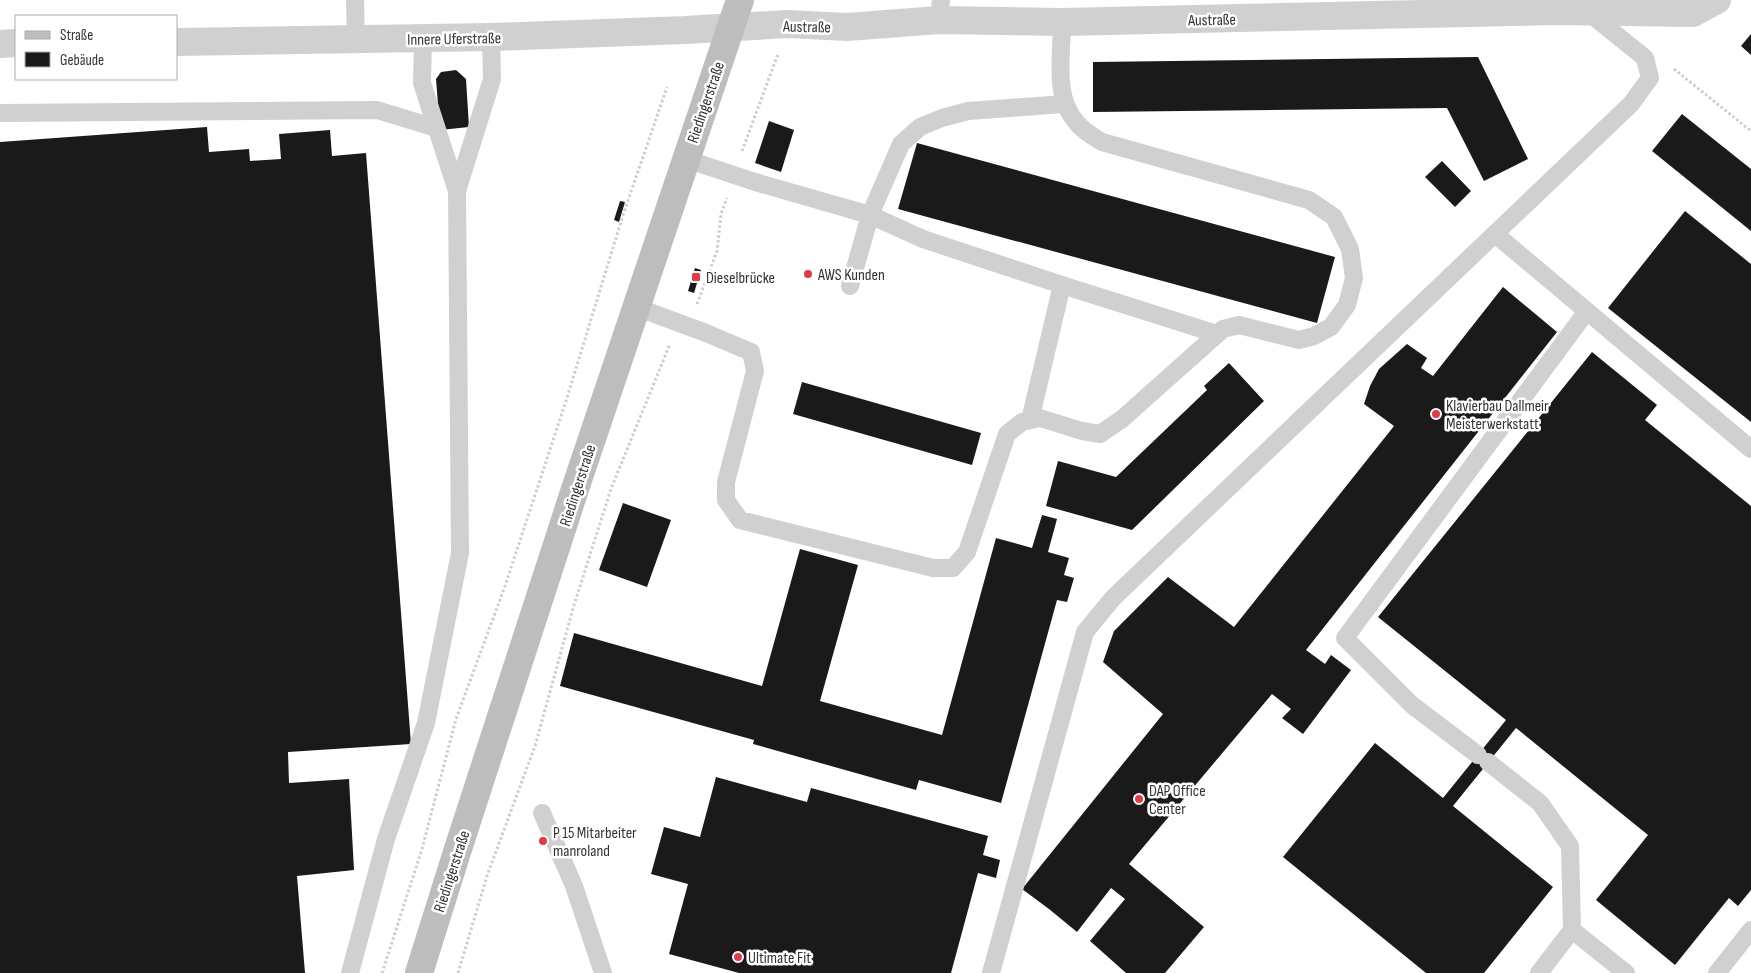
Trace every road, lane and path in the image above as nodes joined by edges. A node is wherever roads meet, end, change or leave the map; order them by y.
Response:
1 (355, 0) edge
2 (740, 0) edge
3 (1717, 0) edge
4 (1693, 7) edge
5 (940, 10) edge
6 (1588, 12) junction
7 (1062, 22) junction
8 (788, 24) junction
9 (731, 28) junction
10 (490, 37) junction
11 (422, 38) junction
12 (356, 40) junction
13 (178, 42) edge
14 (0, 44) edge
15 (15, 44) edge
16 (1645, 58) junction
17 (667, 87) dead end
18 (1064, 104) junction
19 (0, 113) edge
20 (436, 128) junction
21 (1751, 131) edge
22 (686, 159) junction
23 (734, 175) junction
24 (457, 191) junction
25 (870, 215) junction
26 (1495, 234) junction
27 (1062, 285) junction
28 (850, 286) dead end
29 (636, 307) junction
30 (1587, 311) junction
31 (680, 323) junction
32 (1217, 334) junction
33 (1030, 420) junction
34 (1751, 449) edge
35 (542, 812) dead end
36 (1572, 930) junction
37 (1751, 930) edge
38 (350, 973) edge
39 (382, 973) edge
40 (419, 973) edge
41 (458, 973) edge
42 (603, 973) edge
43 (991, 973) edge
44 (1539, 973) edge
45 (1626, 973) edge
46 (1717, 973) edge

1 - 12 lane
2 - 9 main road, Riedingerstraße
3 - 4 street, Austraße
4 - 6 street, Austraße
5 - 7 street, Austraße
5 - 8 street, Austraße
6 - 7 street, Austraße
6 - 16 lane
7 - 18 lane
8 - 9 street, Austraße
8 - 23 path
9 - 10 street, Innere Uferstraße
9 - 22 main road, Riedingerstraße
10 - 11 street, Innere Uferstraße
10 - 24 lane
11 - 12 street, Innere Uferstraße
11 - 20 lane
12 - 13 street, Innere Uferstraße
14 - 15 street
16 - 21 path
16 - 26 lane
17 - 39 path
18 - 25 lane
18 - 32 lane
19 - 20 lane
20 - 24 lane
22 - 23 lane
22 - 29 main road, Riedingerstraße
23 - 25 lane
23 - 31 path
24 - 38 lane
25 - 27 lane
25 - 28 lane
26 - 30 lane
26 - 43 lane
27 - 32 lane
27 - 33 lane
29 - 31 lane
29 - 40 main road, Riedingerstraße
30 - 34 lane
30 - 36 lane
31 - 33 lane
31 - 41 path
32 - 33 lane
35 - 42 lane
36 - 44 lane
36 - 45 lane
37 - 46 lane

